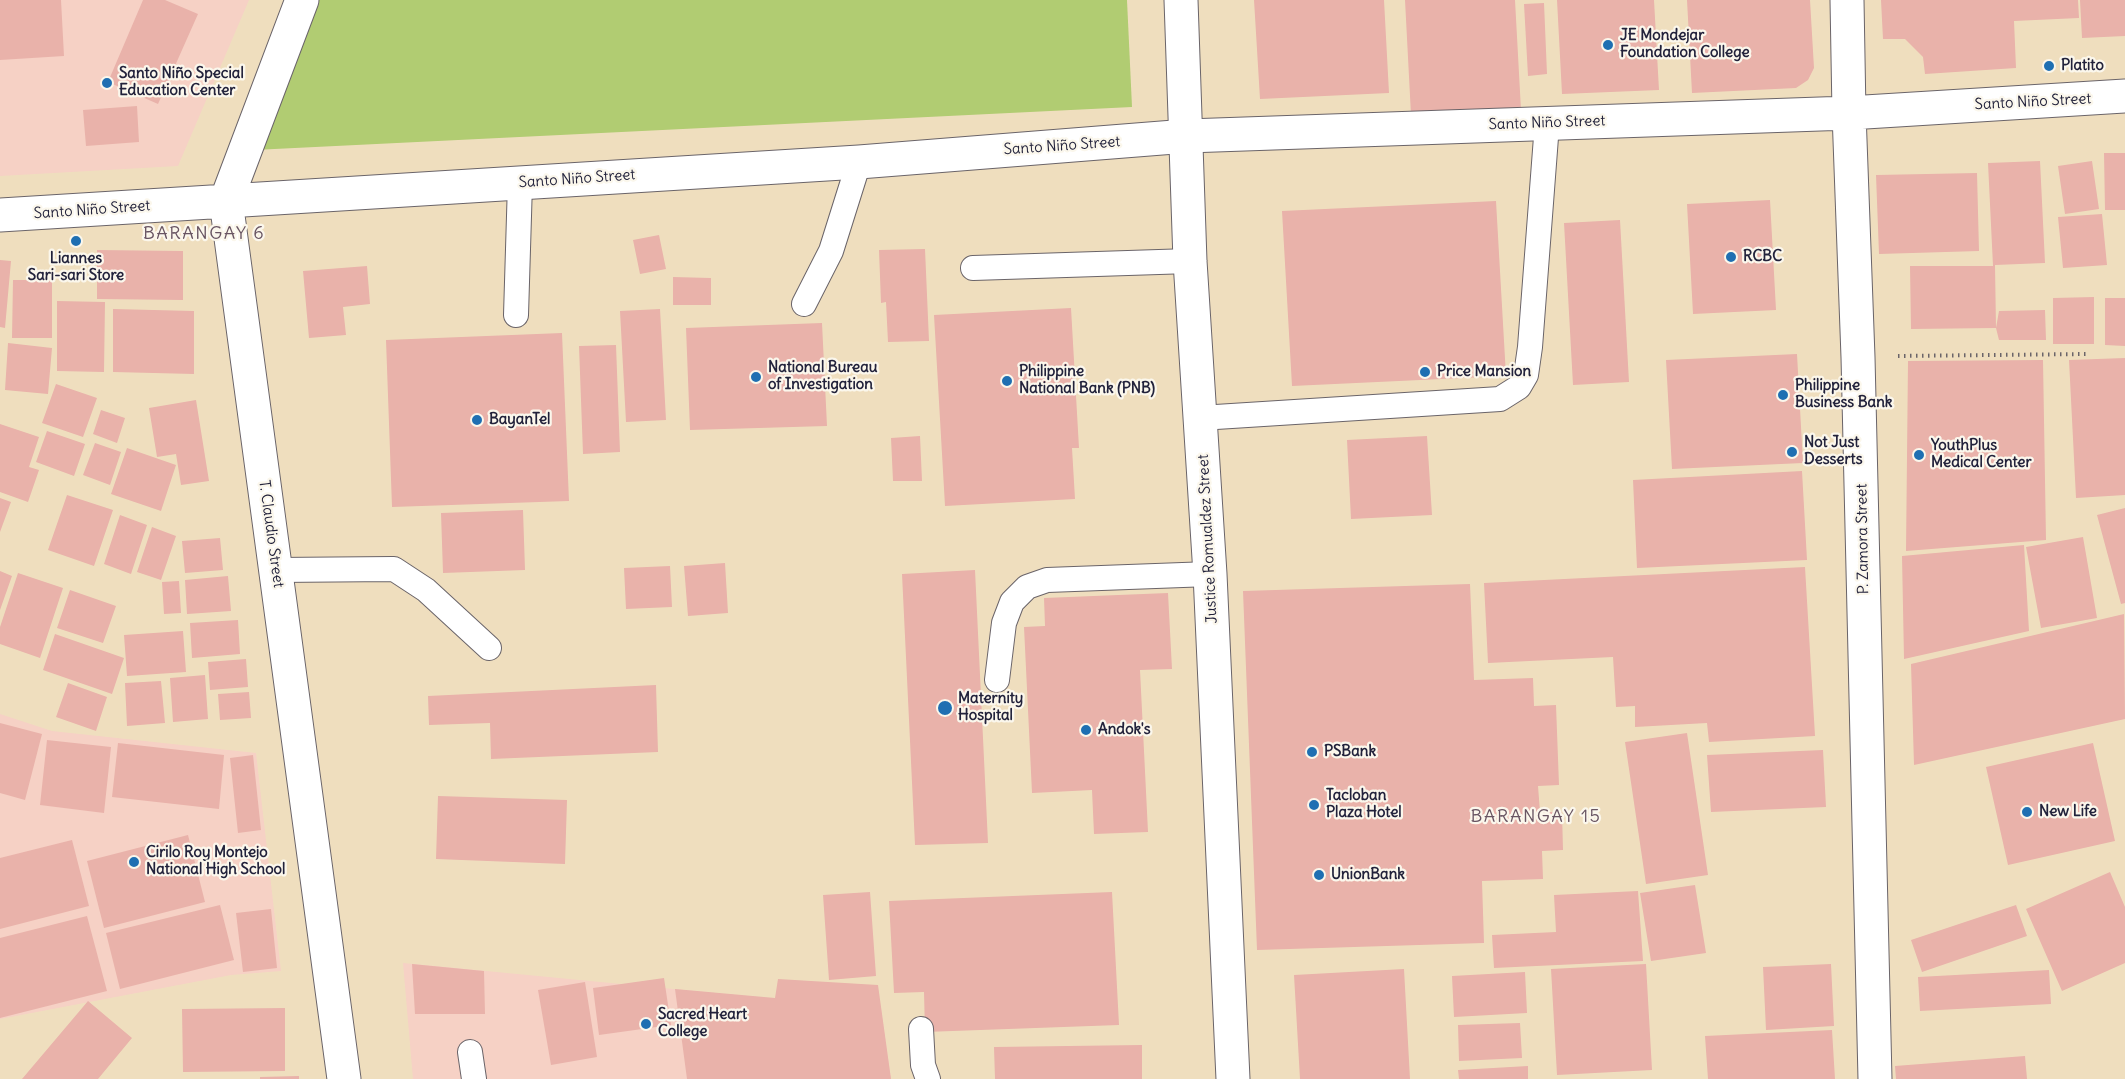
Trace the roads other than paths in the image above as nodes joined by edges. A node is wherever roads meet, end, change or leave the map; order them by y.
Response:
1 (302, 0) edge
2 (1181, 0) edge
3 (1847, 0) edge
4 (2125, 96) edge
5 (1849, 113) junction
6 (1547, 123) junction
7 (1186, 136) junction
8 (859, 162) junction
9 (520, 183) junction
10 (226, 201) junction
11 (0, 216) edge
12 (1190, 261) junction
13 (974, 268) dead end
14 (804, 304) dead end
15 (516, 315) dead end
16 (1200, 418) junction
17 (276, 570) junction
18 (1210, 574) junction
19 (489, 648) dead end
20 (997, 680) dead end
21 (921, 1029) dead end
22 (470, 1052) dead end
23 (344, 1079) edge
24 (474, 1079) edge
25 (928, 1079) edge
26 (1233, 1079) edge
27 (1875, 1079) edge

1 - 10 street, T. Claudio Street
2 - 7 street, Justice Romualdez Street
3 - 5 street, P. Zamora Street
4 - 5 street, Santo Niño Street
5 - 6 street, Santo Niño Street
5 - 27 street, P. Zamora Street
6 - 7 street, Santo Niño Street
6 - 16 lane
7 - 8 street, Santo Niño Street
7 - 12 street, Justice Romualdez Street
8 - 9 street, Santo Niño Street
8 - 14 lane
9 - 10 street, Santo Niño Street
9 - 15 lane
10 - 11 street, Santo Niño Street
10 - 17 street, T. Claudio Street
12 - 13 lane
12 - 16 street, Justice Romualdez Street
16 - 18 street, Justice Romualdez Street
17 - 19 lane
17 - 23 street, T. Claudio Street
18 - 20 lane
18 - 26 street, Justice Romualdez Street
21 - 25 lane
22 - 24 lane

